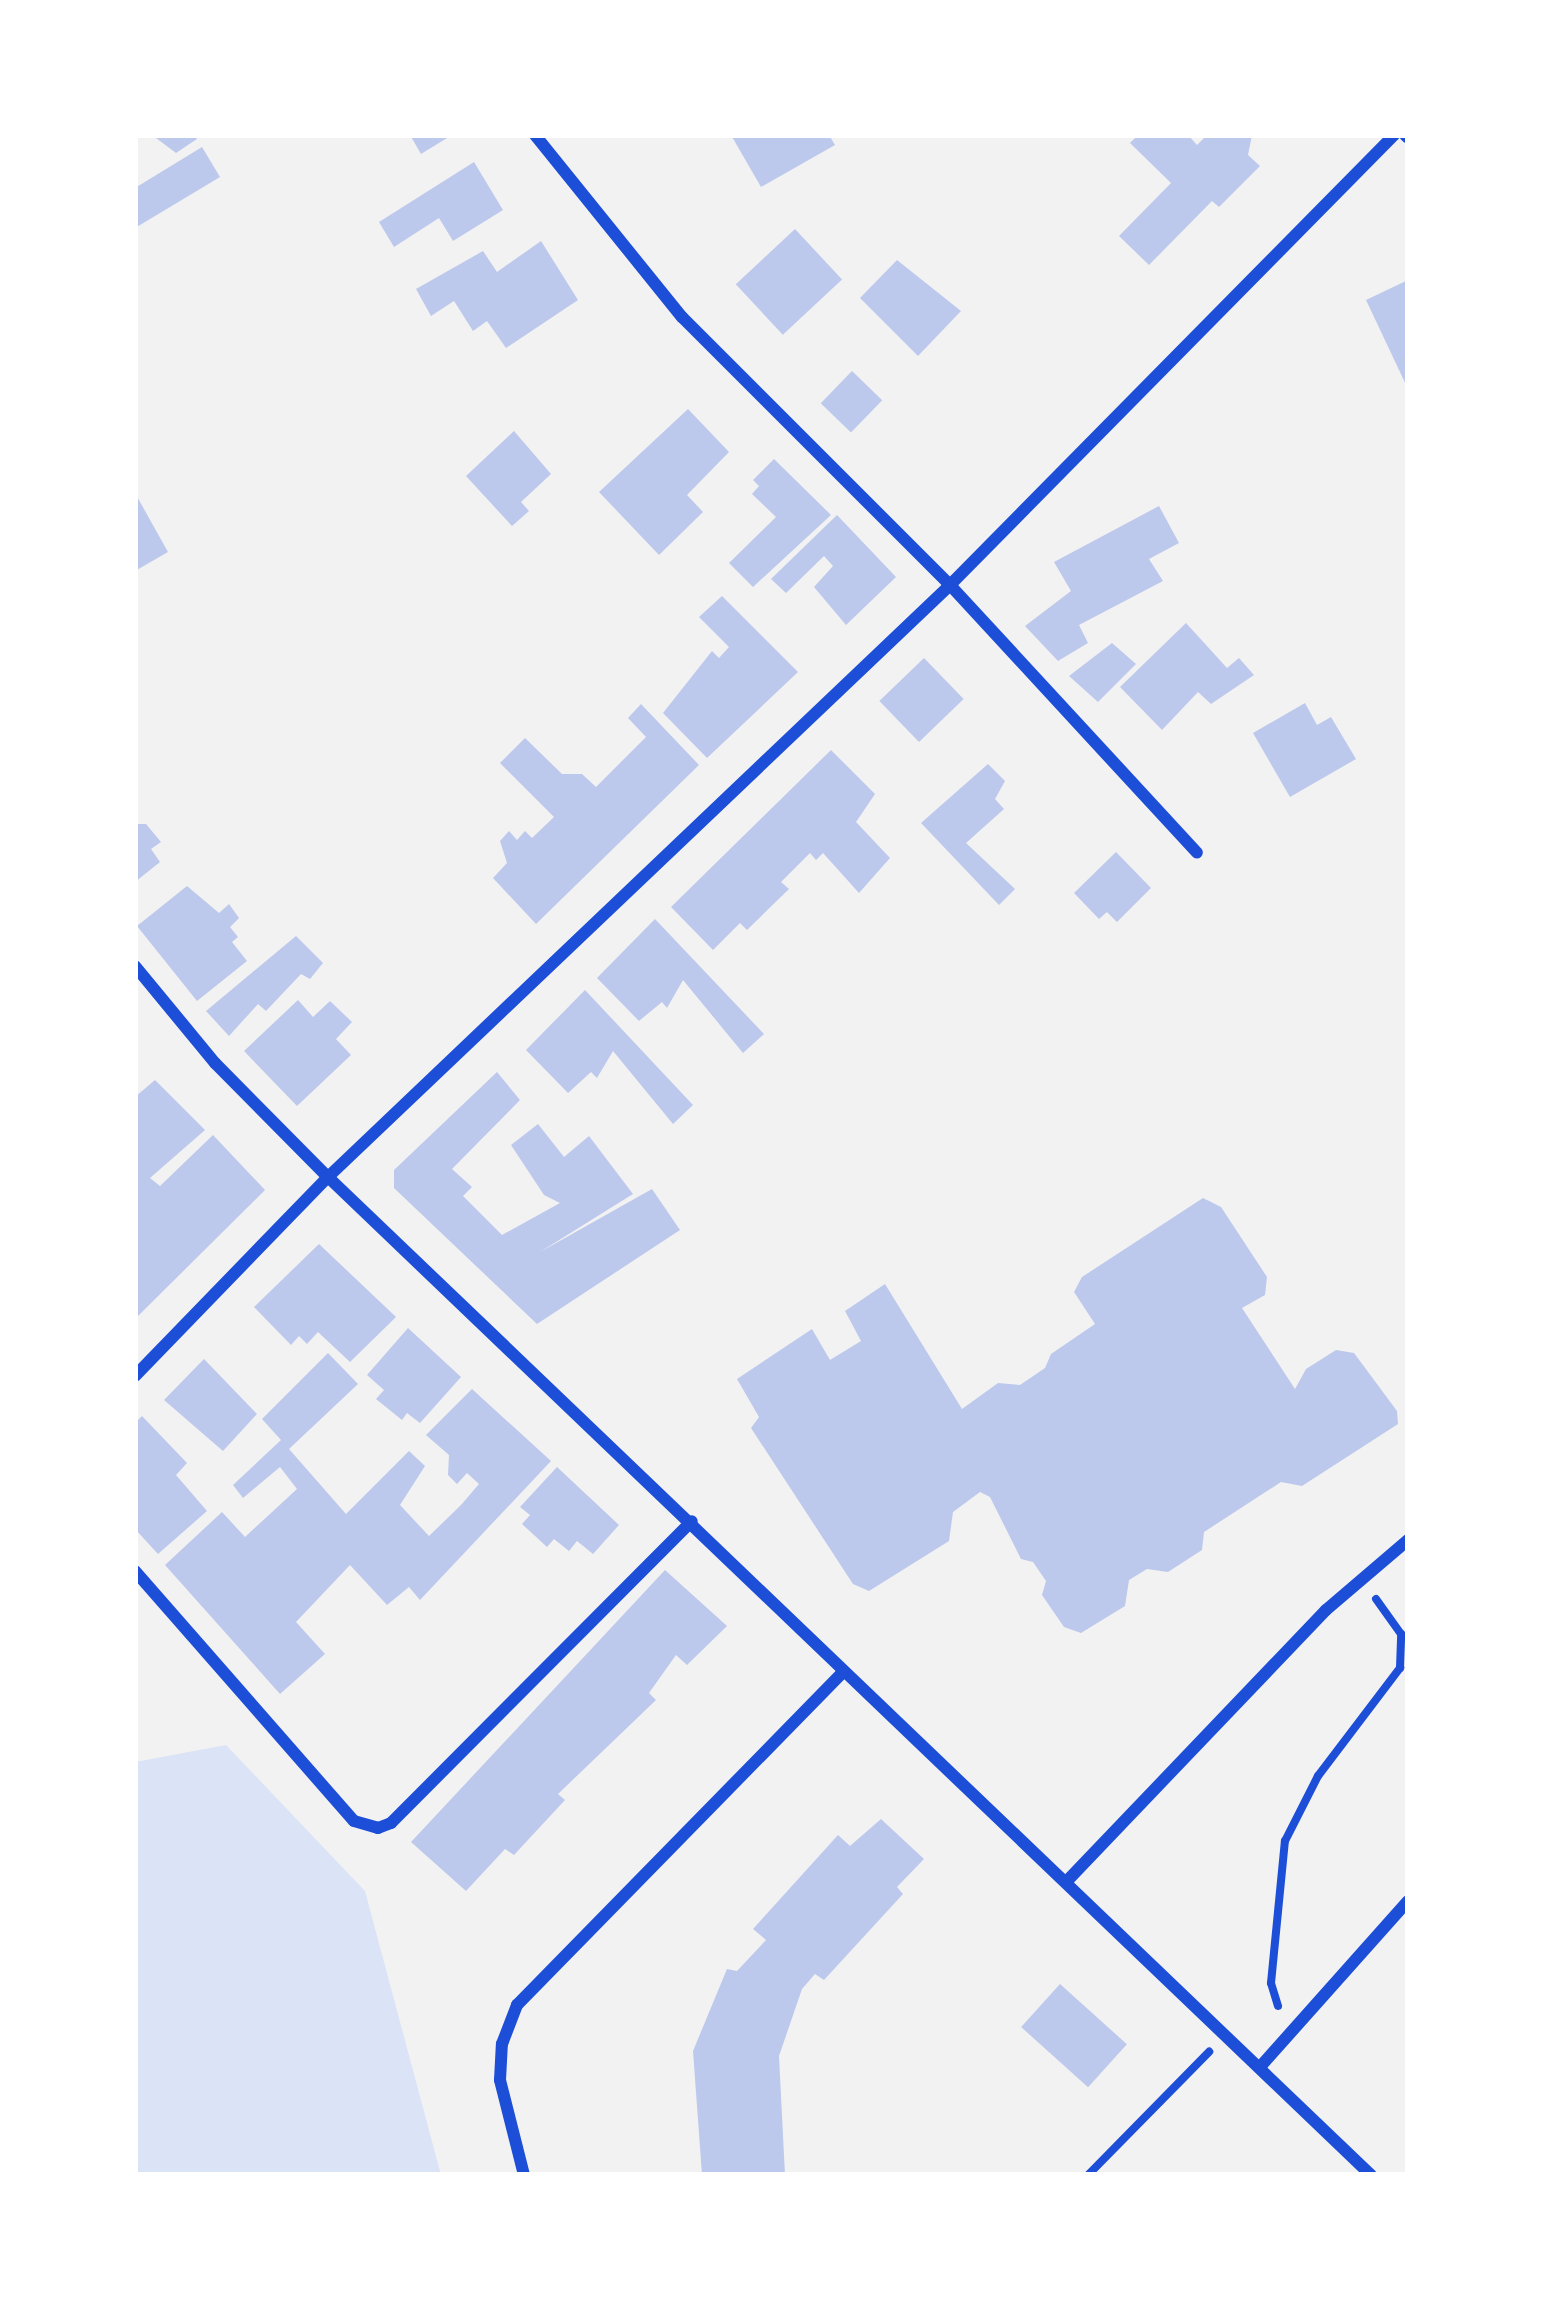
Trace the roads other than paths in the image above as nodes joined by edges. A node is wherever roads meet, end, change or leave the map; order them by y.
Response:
1 (536, 135) edge
2 (1394, 135) edge
3 (950, 585) junction
4 (1197, 853) dead end
5 (135, 966) edge
6 (328, 1177) junction
7 (135, 1376) edge
8 (692, 1520) junction
9 (1408, 1540) edge
10 (135, 1571) edge
11 (843, 1672) junction
12 (1067, 1881) junction
13 (1408, 1901) edge
14 (1260, 2067) junction
15 (524, 2175) edge
16 (1371, 2175) edge

1 - 3 street
2 - 3 street
3 - 4 street
3 - 6 street
5 - 6 street
6 - 7 street
6 - 8 street
8 - 10 street
8 - 11 street
9 - 12 street
11 - 12 street
11 - 15 street
12 - 14 street
13 - 14 street
14 - 16 street

